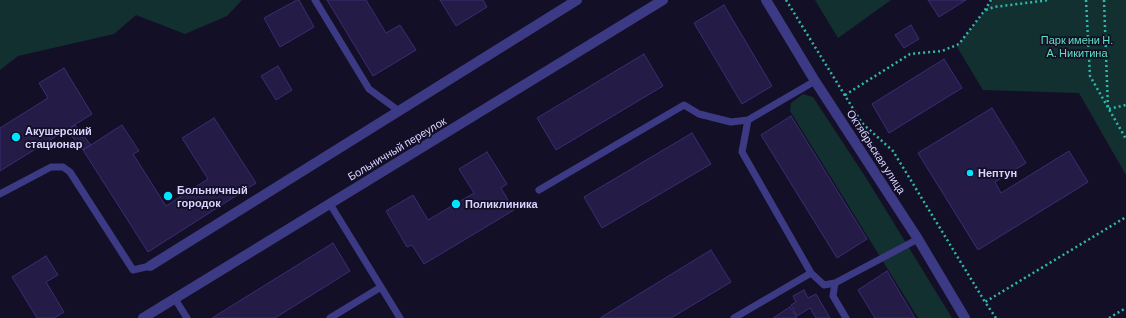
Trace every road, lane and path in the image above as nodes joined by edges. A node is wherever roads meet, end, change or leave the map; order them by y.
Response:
1 (315, 0) edge
2 (577, 0) edge
3 (663, 0) edge
4 (766, 0) edge
5 (786, 0) edge
6 (991, 0) edge
7 (1050, 0) edge
8 (1086, 0) edge
9 (1104, 0) edge
10 (985, 10) junction
11 (815, 81) junction
12 (845, 95) junction
13 (1126, 105) edge
14 (1108, 109) junction
15 (399, 111) junction
16 (748, 120) junction
17 (1126, 139) edge
18 (539, 190) dead end
19 (0, 194) edge
20 (330, 204) junction
21 (1126, 217) edge
22 (918, 239) junction
23 (150, 266) joint
24 (811, 273) junction
25 (835, 283) junction
26 (381, 287) junction
27 (175, 298) junction
28 (985, 302) junction
29 (1126, 308) edge
30 (143, 318) edge
31 (187, 318) edge
32 (330, 318) edge
33 (400, 318) edge
34 (734, 318) edge
35 (846, 318) edge
36 (965, 318) edge
37 (996, 318) edge
38 (1109, 318) edge

1 - 15 lane
2 - 15 street
3 - 20 street, Больничный переулок
4 - 11 street, Октябрьская улица
5 - 12 path
6 - 10 path
7 - 10 path
8 - 14 path
9 - 14 path
10 - 12 path
11 - 16 lane
11 - 22 street, Октябрьская улица
12 - 28 path
13 - 14 path
14 - 17 path
15 - 23 street
16 - 18 lane
16 - 24 lane
19 - 23 lane
20 - 26 lane
20 - 27 street, Больничный переулок
21 - 28 path
22 - 25 lane
22 - 36 street, Октябрьская улица
24 - 25 lane
24 - 34 lane
25 - 35 lane
26 - 32 lane
26 - 33 lane
27 - 30 street, Больничный переулок
27 - 31 lane
28 - 37 path
29 - 38 path

